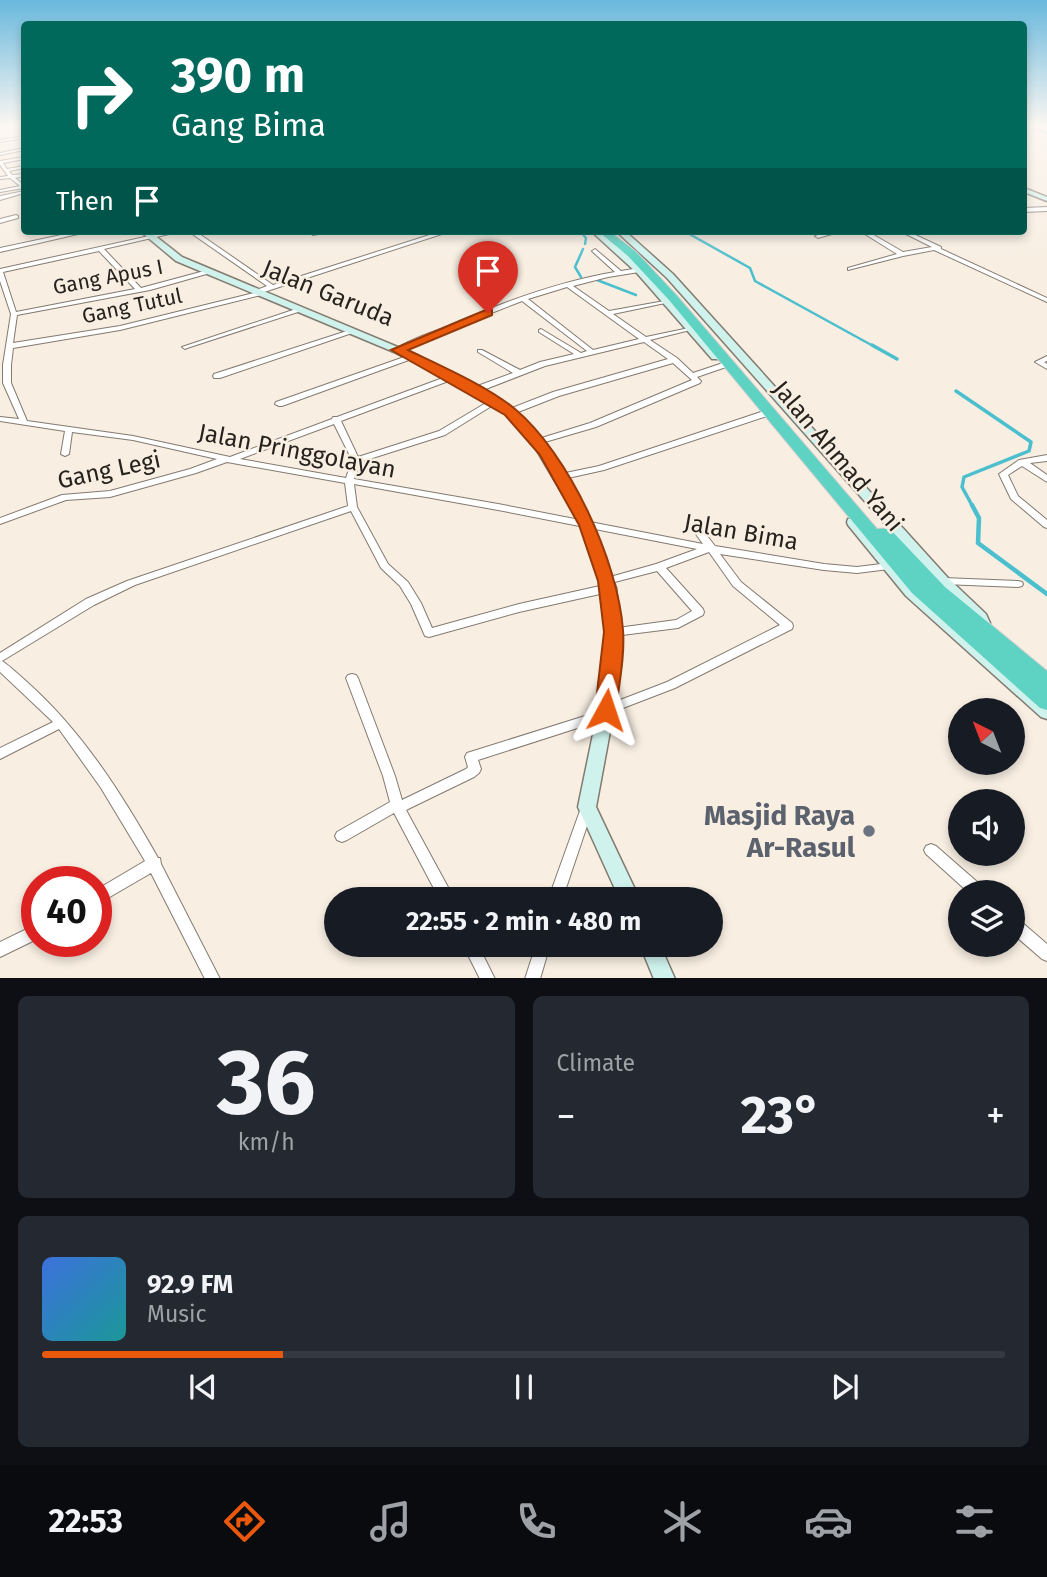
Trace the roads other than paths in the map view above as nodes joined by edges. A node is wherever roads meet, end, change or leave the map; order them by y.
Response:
1 (8, 172) edge
2 (21, 175) edge
3 (11, 177) junction
4 (0, 178) edge
5 (21, 186) edge
6 (21, 189) edge
7 (21, 190) edge
8 (0, 191) edge
9 (1027, 191) edge
10 (0, 198) edge
11 (1047, 199) edge
12 (1047, 209) edge
13 (1027, 210) edge
14 (16, 218) dead end
15 (0, 221) edge
16 (56, 235) edge
17 (144, 235) edge
18 (148, 235) edge
19 (197, 235) edge
20 (435, 235) edge
21 (600, 235) edge
22 (608, 235) edge
23 (618, 235) edge
24 (624, 235) edge
25 (822, 235) edge
26 (870, 235) edge
27 (911, 235) edge
28 (818, 236) dead end
29 (101, 248) junction
30 (0, 250) edge
31 (595, 251) dead end
32 (902, 254) junction
33 (958, 258) junction
34 (849, 269) dead end
35 (639, 270) junction
36 (0, 271) edge
37 (208, 272) junction
38 (619, 274) junction
39 (1, 280) edge
40 (568, 285) junction
41 (272, 287) junction
42 (139, 290) junction
43 (258, 293) junction
44 (523, 299) junction
45 (1047, 300) edge
46 (668, 301) junction
47 (299, 310) junction
48 (608, 313) junction
49 (14, 314) junction
50 (692, 328) junction
51 (541, 331) dead end
52 (350, 332) junction
53 (12, 333) junction
54 (0, 335) edge
55 (646, 341) junction
56 (10, 346) junction
57 (186, 347) dead end
58 (397, 350) junction
59 (480, 351) dead end
60 (593, 352) junction
61 (580, 355) junction
62 (413, 357) junction
63 (1047, 358) edge
64 (674, 360) junction
65 (723, 365) junction
66 (1047, 367) edge
67 (519, 373) junction
68 (217, 376) dead end
69 (736, 376) junction
70 (451, 377) junction
71 (695, 379) junction
72 (475, 390) junction
73 (494, 402) junction
74 (279, 404) dead end
75 (510, 412) junction
76 (764, 414) junction
77 (0, 419) edge
78 (336, 419) junction
79 (24, 422) junction
80 (69, 428) junction
81 (538, 442) junction
82 (65, 453) dead end
83 (1047, 458) edge
84 (229, 459) junction
85 (356, 460) junction
86 (1022, 462) junction
87 (822, 468) junction
88 (559, 477) junction
89 (1047, 479) edge
90 (349, 481) junction
91 (353, 507) junction
92 (0, 521) edge
93 (587, 525) junction
94 (1047, 525) edge
95 (695, 526) dead end
96 (710, 549) junction
97 (889, 566) junction
98 (659, 567) junction
99 (943, 581) junction
100 (608, 584) junction
101 (1018, 584) dead end
102 (982, 629) junction
103 (614, 632) junction
104 (0, 657) edge
105 (0, 665) edge
106 (352, 678) dead end
107 (1047, 683) edge
108 (1047, 702) edge
109 (606, 710) junction
110 (1047, 712) edge
111 (61, 723) junction
112 (0, 754) edge
113 (397, 807) junction
114 (587, 807) junction
115 (342, 836) dead end
116 (931, 850) dead end
117 (155, 863) junction
118 (965, 880) edge
119 (441, 887) edge
120 (559, 887) edge
121 (624, 887) edge
122 (112, 889) edge
123 (1025, 935) edge
124 (21, 939) edge
125 (0, 950) edge
126 (1047, 954) edge
127 (477, 957) edge
128 (539, 957) edge
129 (655, 957) edge
130 (213, 978) edge
131 (488, 978) edge
132 (532, 978) edge
133 (665, 978) edge

1 - 3 street
2 - 3 street
3 - 4 street
3 - 5 street
6 - 8 street
7 - 10 street
9 - 11 street
12 - 13 street
14 - 15 street
16 - 30 street
17 - 29 street
18 - 37 street, Jalan Garuda
19 - 41 street
20 - 41 street, Gang Tutul
21 - 35 street
22 - 69 highway, Jalan Ahmad Yani
23 - 87 highway, Jalan Ahmad Yani
24 - 99 street
25 - 28 street
26 - 32 street
27 - 33 street
29 - 36 street
29 - 42 street
31 - 38 street
32 - 33 street
32 - 34 street
33 - 45 street
35 - 38 street
35 - 46 street
36 - 39 street
37 - 42 street, Gang Apus I
37 - 43 street, Jalan Garuda
38 - 40 street
39 - 49 street
40 - 44 street
40 - 48 street
41 - 43 street, Gang Tutul
42 - 49 street, Gang Apus I
43 - 47 street, Jalan Garuda
43 - 56 street, Gang Tutul
44 - 58 street
44 - 60 street
46 - 48 street
46 - 50 street
47 - 52 street, Jalan Garuda
47 - 57 street
48 - 55 street
49 - 53 street
50 - 55 street
50 - 65 street
51 - 61 street
52 - 58 street, Jalan Garuda
52 - 68 street
53 - 54 street
53 - 56 street
55 - 60 street
55 - 64 street
56 - 79 street
58 - 62 street, Jalan Garuda
59 - 67 street
60 - 61 street
61 - 67 street
62 - 70 street, Jalan Garuda
62 - 74 street
63 - 66 street
64 - 71 street
64 - 75 street
65 - 69 street
65 - 71 street
67 - 72 street
69 - 76 street
69 - 87 highway, Jalan Ahmad Yani
70 - 72 street, Jalan Garuda
70 - 78 street, Gang Legi
71 - 81 street
72 - 73 street, Jalan Garuda
73 - 75 street, Jalan Garuda
73 - 85 street
75 - 81 street, Jalan Garuda
76 - 88 street
76 - 97 street
77 - 79 street, Jalan Pringgolayan
78 - 84 street, Gang Legi
78 - 85 street
79 - 80 street, Jalan Pringgolayan
80 - 82 street
80 - 84 street, Jalan Pringgolayan
81 - 88 street, Jalan Garuda
83 - 86 street
84 - 90 street, Jalan Pringgolayan
84 - 92 street, Gang Legi
85 - 90 street
86 - 89 street
86 - 94 street
87 - 102 highway, Jalan Ahmad Yani
87 - 108 highway, Jalan Ahmad Yani
88 - 93 street, Jalan Garuda
90 - 91 street
90 - 93 street, Jalan Pringgolayan
91 - 100 street
91 - 104 street
93 - 96 street, Jalan Bima
93 - 100 street, Jalan Garuda
95 - 96 street
96 - 97 street, Jalan Bima
96 - 98 street
96 - 109 street
97 - 110 street
98 - 100 street
98 - 103 street
99 - 101 street
99 - 102 street
100 - 103 street, Jalan Garuda
102 - 107 highway, Jalan Ahmad Yani
103 - 109 street, Jalan Garuda
105 - 111 street
106 - 113 street
109 - 113 street
109 - 114 street, Jalan Garuda
111 - 112 street
111 - 117 street
113 - 115 street
113 - 119 street
114 - 120 street
114 - 121 street
116 - 118 street
117 - 122 street
117 - 130 street
123 - 126 street
124 - 125 street
127 - 131 street
128 - 132 street
129 - 133 street

